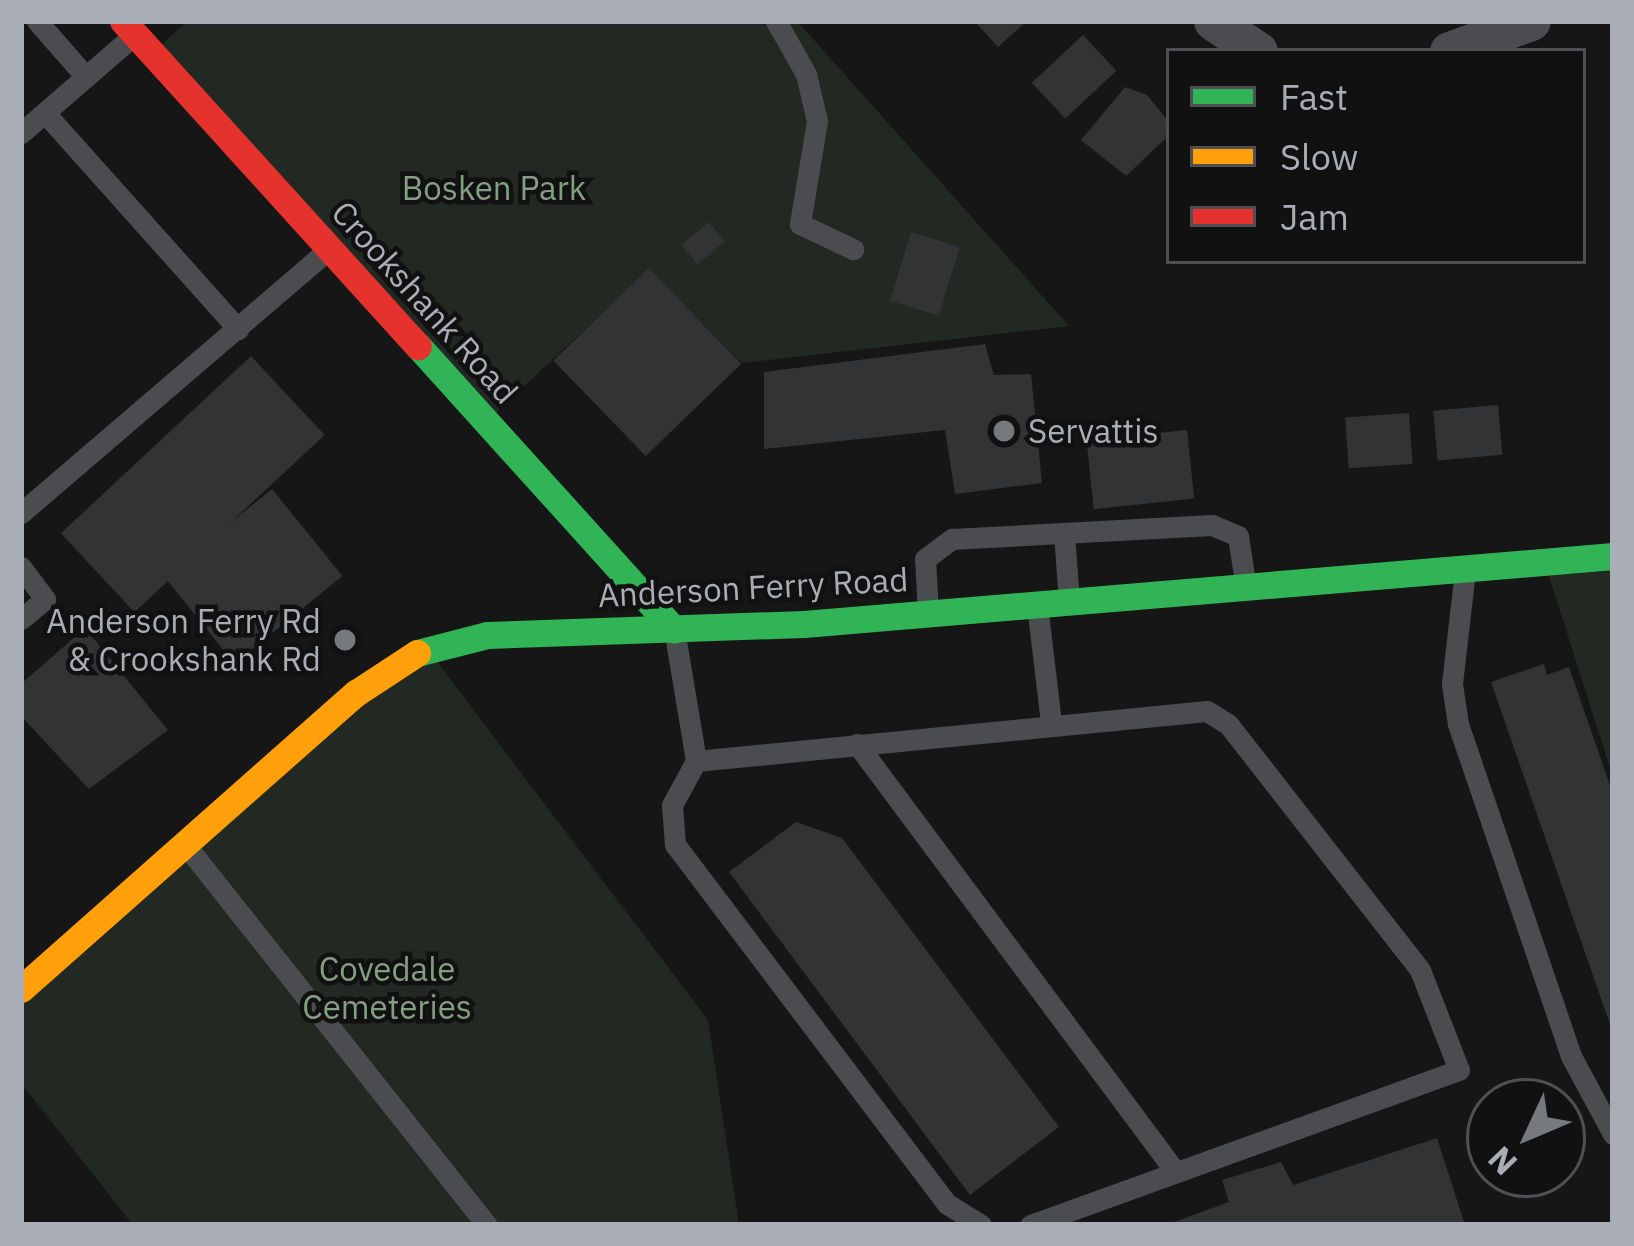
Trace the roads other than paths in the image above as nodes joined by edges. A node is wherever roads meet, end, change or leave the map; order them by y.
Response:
1 (37, 21) edge
2 (776, 21) edge
3 (1213, 21) edge
4 (1531, 21) edge
5 (129, 27) edge
6 (1254, 48) edge
7 (1458, 48) edge
8 (86, 77) junction
9 (45, 112) junction
10 (21, 133) edge
11 (329, 249) junction
12 (853, 249) dead end
13 (238, 329) junction
14 (21, 513) edge
15 (1064, 533) junction
16 (1613, 556) edge
17 (21, 567) edge
18 (1465, 571) junction
19 (1246, 588) junction
20 (1069, 602) junction
21 (1037, 605) junction
22 (928, 614) junction
23 (21, 619) edge
24 (674, 629) junction
25 (1051, 723) junction
26 (857, 744) junction
27 (696, 761) junction
28 (188, 848) junction
29 (21, 989) edge
30 (1613, 1134) edge
31 (1172, 1167) junction
32 (487, 1225) edge
33 (981, 1225) edge
34 (1030, 1225) edge

1 - 8 lane
2 - 12 lane
3 - 6 street
4 - 7 street
5 - 8 lane
5 - 11 street, Crookshank Road
8 - 9 lane
9 - 10 lane
9 - 13 lane
11 - 13 lane
11 - 24 street, Crookshank Road
13 - 14 lane
15 - 19 lane
15 - 20 lane
15 - 22 lane
16 - 18 street, Anderson Ferry Road
17 - 23 lane
18 - 19 street, Anderson Ferry Road
18 - 30 lane
19 - 20 street, Anderson Ferry Road
20 - 21 street, Anderson Ferry Road
21 - 22 street, Anderson Ferry Road
21 - 25 lane
22 - 24 street, Anderson Ferry Road
24 - 27 lane
24 - 28 street, Anderson Ferry Road
25 - 26 lane
25 - 31 lane
26 - 27 lane
26 - 31 lane
27 - 33 lane
28 - 29 street, Anderson Ferry Road
28 - 32 lane
31 - 34 lane

